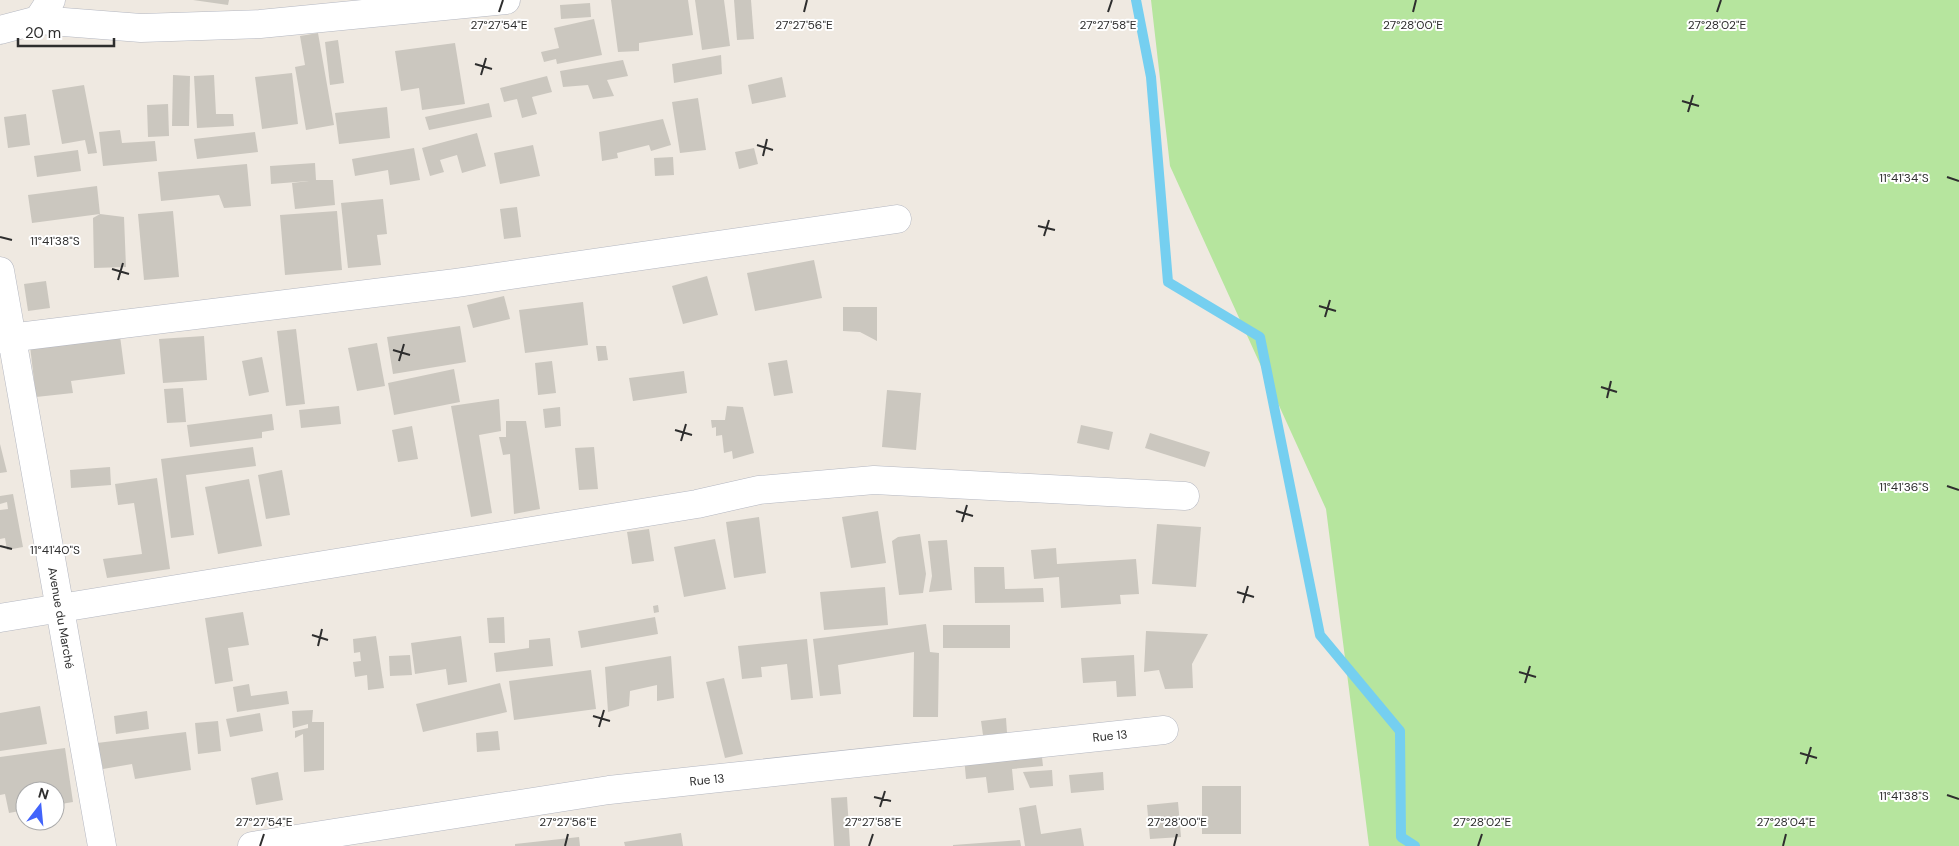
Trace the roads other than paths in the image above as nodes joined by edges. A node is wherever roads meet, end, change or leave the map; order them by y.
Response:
1 (506, 0) edge
2 (44, 10) edge
3 (0, 30) edge
4 (897, 219) dead end
5 (0, 271) edge
6 (6, 338) edge
7 (1185, 496) dead end
8 (59, 608) junction
9 (0, 618) edge
10 (1164, 730) dead end
11 (102, 846) edge
12 (252, 846) edge

1 - 2 street
2 - 3 street
4 - 6 street
5 - 6 street, Avenue du Marché
6 - 8 street, Avenue du Marché
7 - 8 street
8 - 9 street
8 - 11 street, Avenue du Marché
10 - 12 street, Rue 13

